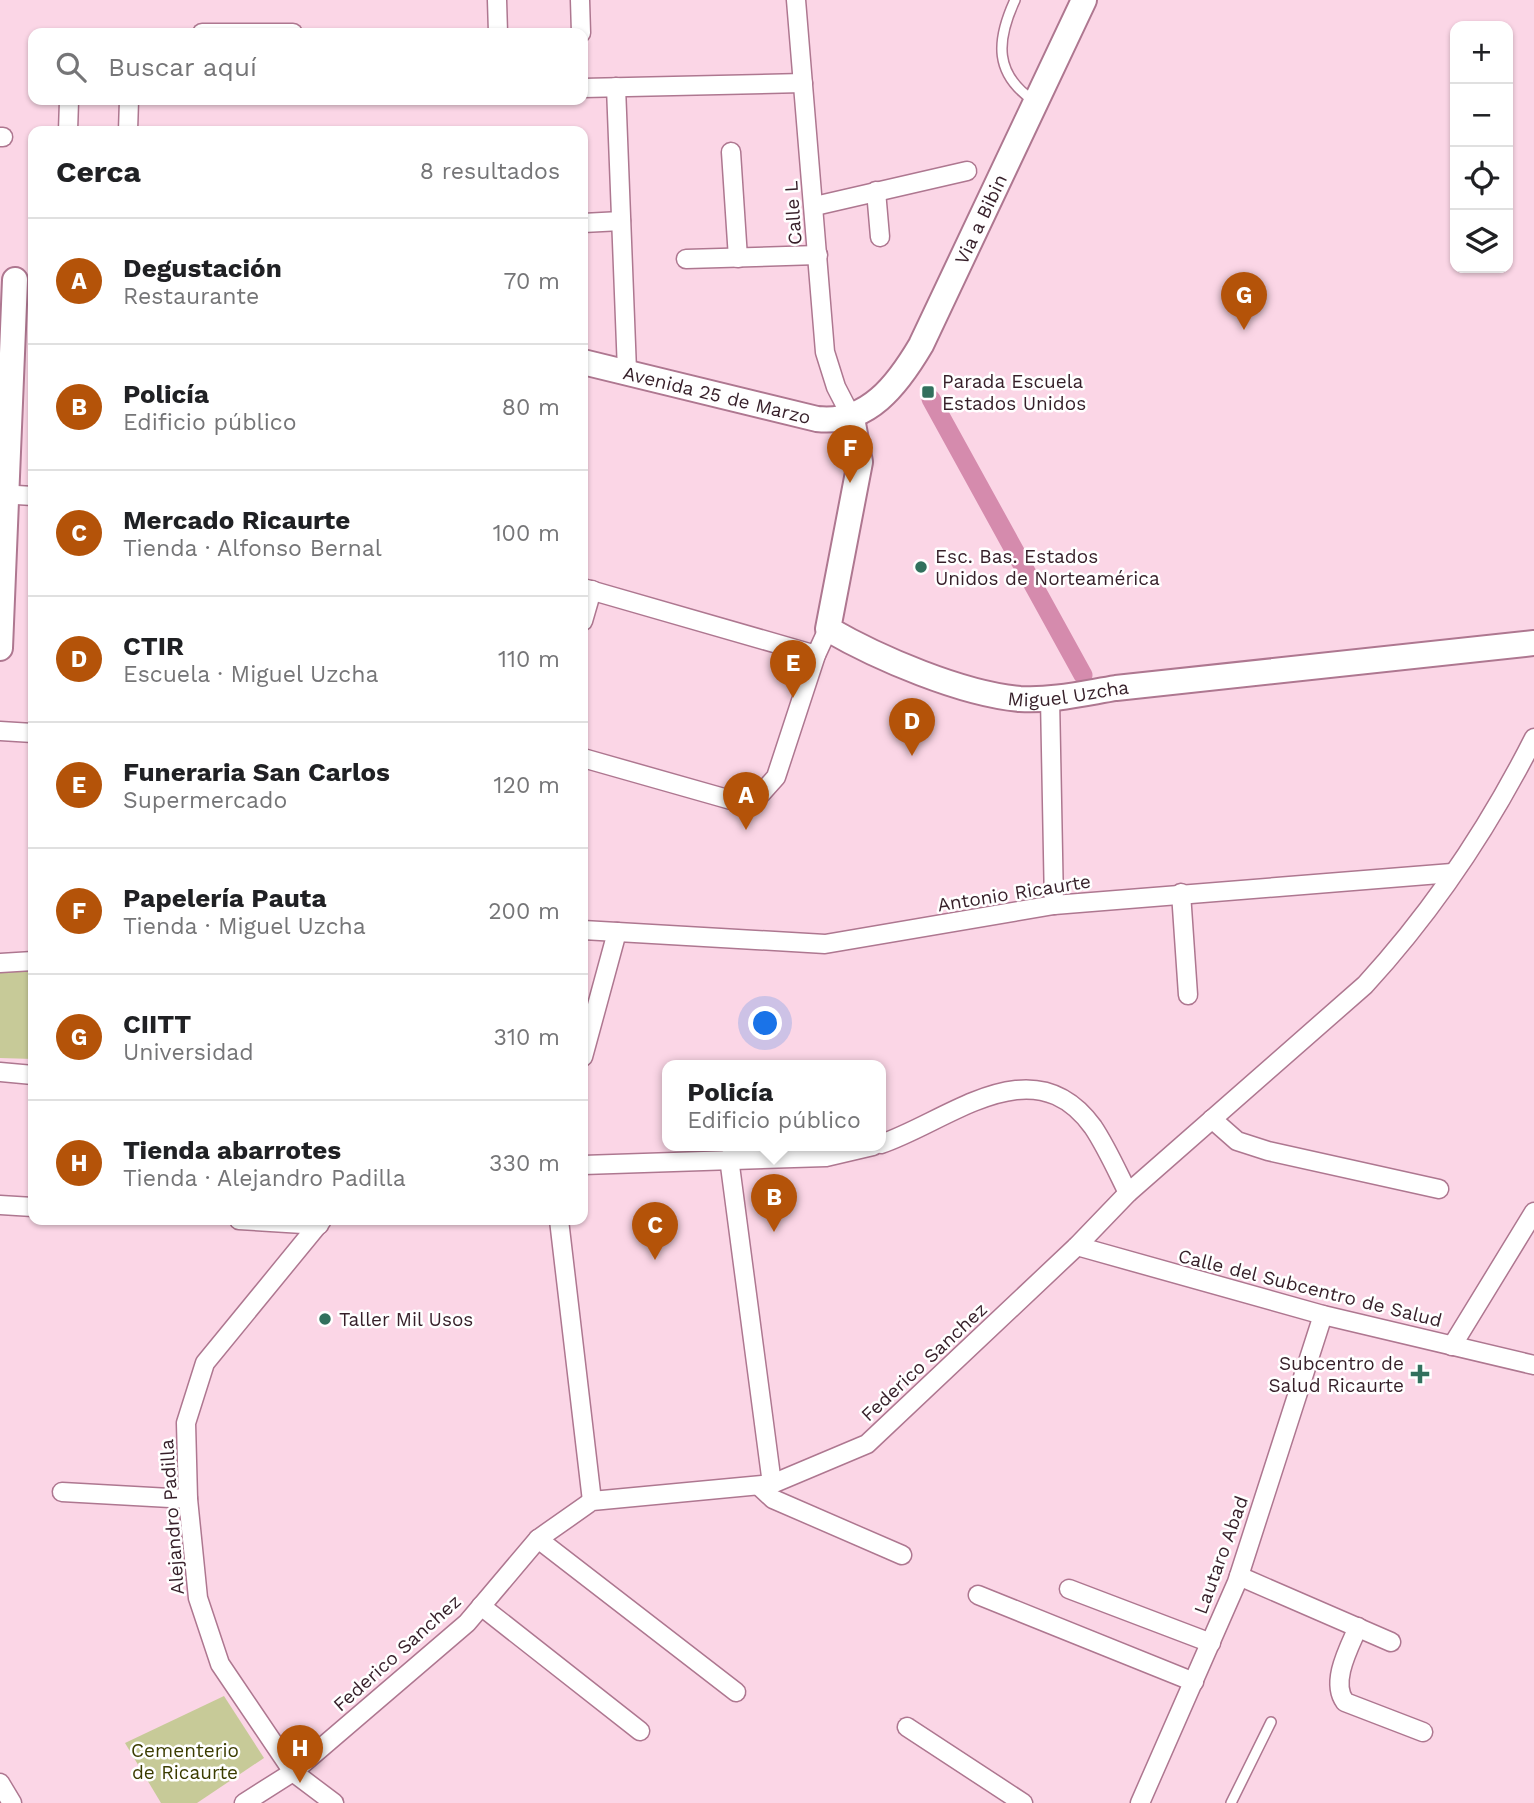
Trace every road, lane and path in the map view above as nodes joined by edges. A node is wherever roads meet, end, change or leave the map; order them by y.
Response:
1 (497, 0) edge
2 (580, 0) edge
3 (796, 0) edge
4 (1015, 0) edge
5 (1084, 0) edge
6 (498, 28) edge
7 (581, 28) edge
8 (803, 83) junction
9 (616, 87) junction
10 (588, 88) edge
11 (1034, 101) junction
12 (69, 105) edge
13 (129, 105) edge
14 (140, 105) edge
15 (128, 125) edge
16 (68, 126) edge
17 (730, 152) dead end
18 (967, 171) dead end
19 (876, 191) junction
20 (815, 206) junction
21 (621, 221) junction
22 (588, 223) edge
23 (880, 237) dead end
24 (818, 256) junction
25 (738, 258) junction
26 (686, 259) dead end
27 (16, 281) edge
28 (588, 363) edge
29 (627, 371) junction
30 (852, 418) junction
31 (2, 494) edge
32 (28, 496) edge
33 (1, 568) edge
34 (588, 589) edge
35 (828, 629) junction
36 (1534, 643) edge
37 (0, 648) edge
38 (816, 655) junction
39 (1050, 698) junction
40 (0, 731) edge
41 (28, 733) edge
42 (1534, 738) edge
43 (588, 759) edge
44 (1452, 873) junction
45 (1181, 893) junction
46 (1054, 905) junction
47 (588, 930) edge
48 (617, 932) junction
49 (28, 961) edge
50 (0, 963) edge
51 (1188, 995) dead end
52 (588, 1039) edge
53 (0, 1072) edge
54 (28, 1075) edge
55 (1212, 1119) junction
56 (886, 1142) edge
57 (852, 1151) edge
58 (729, 1158) junction
59 (588, 1165) edge
60 (1438, 1189) dead end
61 (1128, 1193) junction
62 (0, 1205) edge
63 (28, 1207) edge
64 (1534, 1212) edge
65 (318, 1225) edge
66 (560, 1225) edge
67 (1077, 1246) junction
68 (1323, 1315) junction
69 (1452, 1346) junction
70 (1534, 1365) edge
71 (765, 1485) junction
72 (62, 1492) dead end
73 (188, 1499) junction
74 (592, 1501) junction
75 (538, 1539) junction
76 (902, 1555) dead end
77 (1239, 1576) junction
78 (1069, 1589) dead end
79 (978, 1595) dead end
80 (481, 1606) junction
81 (1358, 1627) junction
82 (1391, 1642) dead end
83 (1211, 1643) junction
84 (1194, 1682) junction
85 (736, 1692) dead end
86 (1271, 1722) dead end
87 (907, 1727) dead end
88 (640, 1731) dead end
89 (1423, 1732) dead end
90 (293, 1772) junction
91 (0, 1783) edge
92 (12, 1803) edge
93 (244, 1803) edge
94 (334, 1803) edge
95 (1023, 1803) edge
96 (1140, 1803) edge
97 (1231, 1803) edge

1 - 6 street
2 - 7 street
3 - 8 street, Calle L
4 - 11 lane
5 - 11 main road, Via a Bibin
8 - 9 street
8 - 20 street, Calle L
9 - 10 street
9 - 21 street
11 - 30 main road, Via a Bibin
12 - 16 street
13 - 15 street
14 - 15 street
17 - 25 street
18 - 19 street
19 - 20 street
19 - 23 street
20 - 24 street, Calle L
21 - 22 street
21 - 29 street
24 - 25 street
24 - 30 street, Calle L
25 - 26 street
27 - 31 main road
28 - 29 main road, Avenida 25 de Marzo
29 - 30 main road, Avenida 25 de Marzo
30 - 35 main road
31 - 32 street
31 - 33 main road
33 - 37 main road
34 - 38 street
35 - 38 street
35 - 39 main road, Miguel Uzcha
36 - 39 main road, Miguel Uzcha
38 - 43 street
39 - 46 street
40 - 41 street
42 - 44 street, Federico Sanchez
44 - 45 street, Antonio Ricaurte
44 - 55 street, Federico Sanchez
45 - 46 street, Antonio Ricaurte
45 - 51 street
46 - 48 street, Antonio Ricaurte
47 - 48 street, Antonio Ricaurte
48 - 52 street
49 - 50 street
53 - 54 street
55 - 60 street
55 - 61 street, Federico Sanchez
56 - 61 street
57 - 58 street
58 - 59 street
58 - 71 street
61 - 67 street, Federico Sanchez
62 - 63 street
64 - 69 street
65 - 73 street, Alejandro Padilla
66 - 74 street
67 - 68 street, Calle del Subcentro de Salud
67 - 71 street, Federico Sanchez
68 - 69 street, Calle del Subcentro de Salud
68 - 77 street, Lautaro Abad
69 - 70 street, Calle del Subcentro de Salud
71 - 74 street, Federico Sanchez
71 - 76 street
72 - 73 street
73 - 90 street, Alejandro Padilla
74 - 75 street, Federico Sanchez
75 - 80 street, Federico Sanchez
75 - 85 street
77 - 81 street
77 - 83 street, Lautaro Abad
78 - 83 street
79 - 84 street
80 - 88 street
80 - 90 street, Federico Sanchez
81 - 82 street
81 - 89 street
83 - 84 street, Lautaro Abad
84 - 96 street, Lautaro Abad
86 - 97 lane
87 - 95 street
90 - 93 street, Federico Sanchez
90 - 94 street, Alejandro Padilla
91 - 92 street

